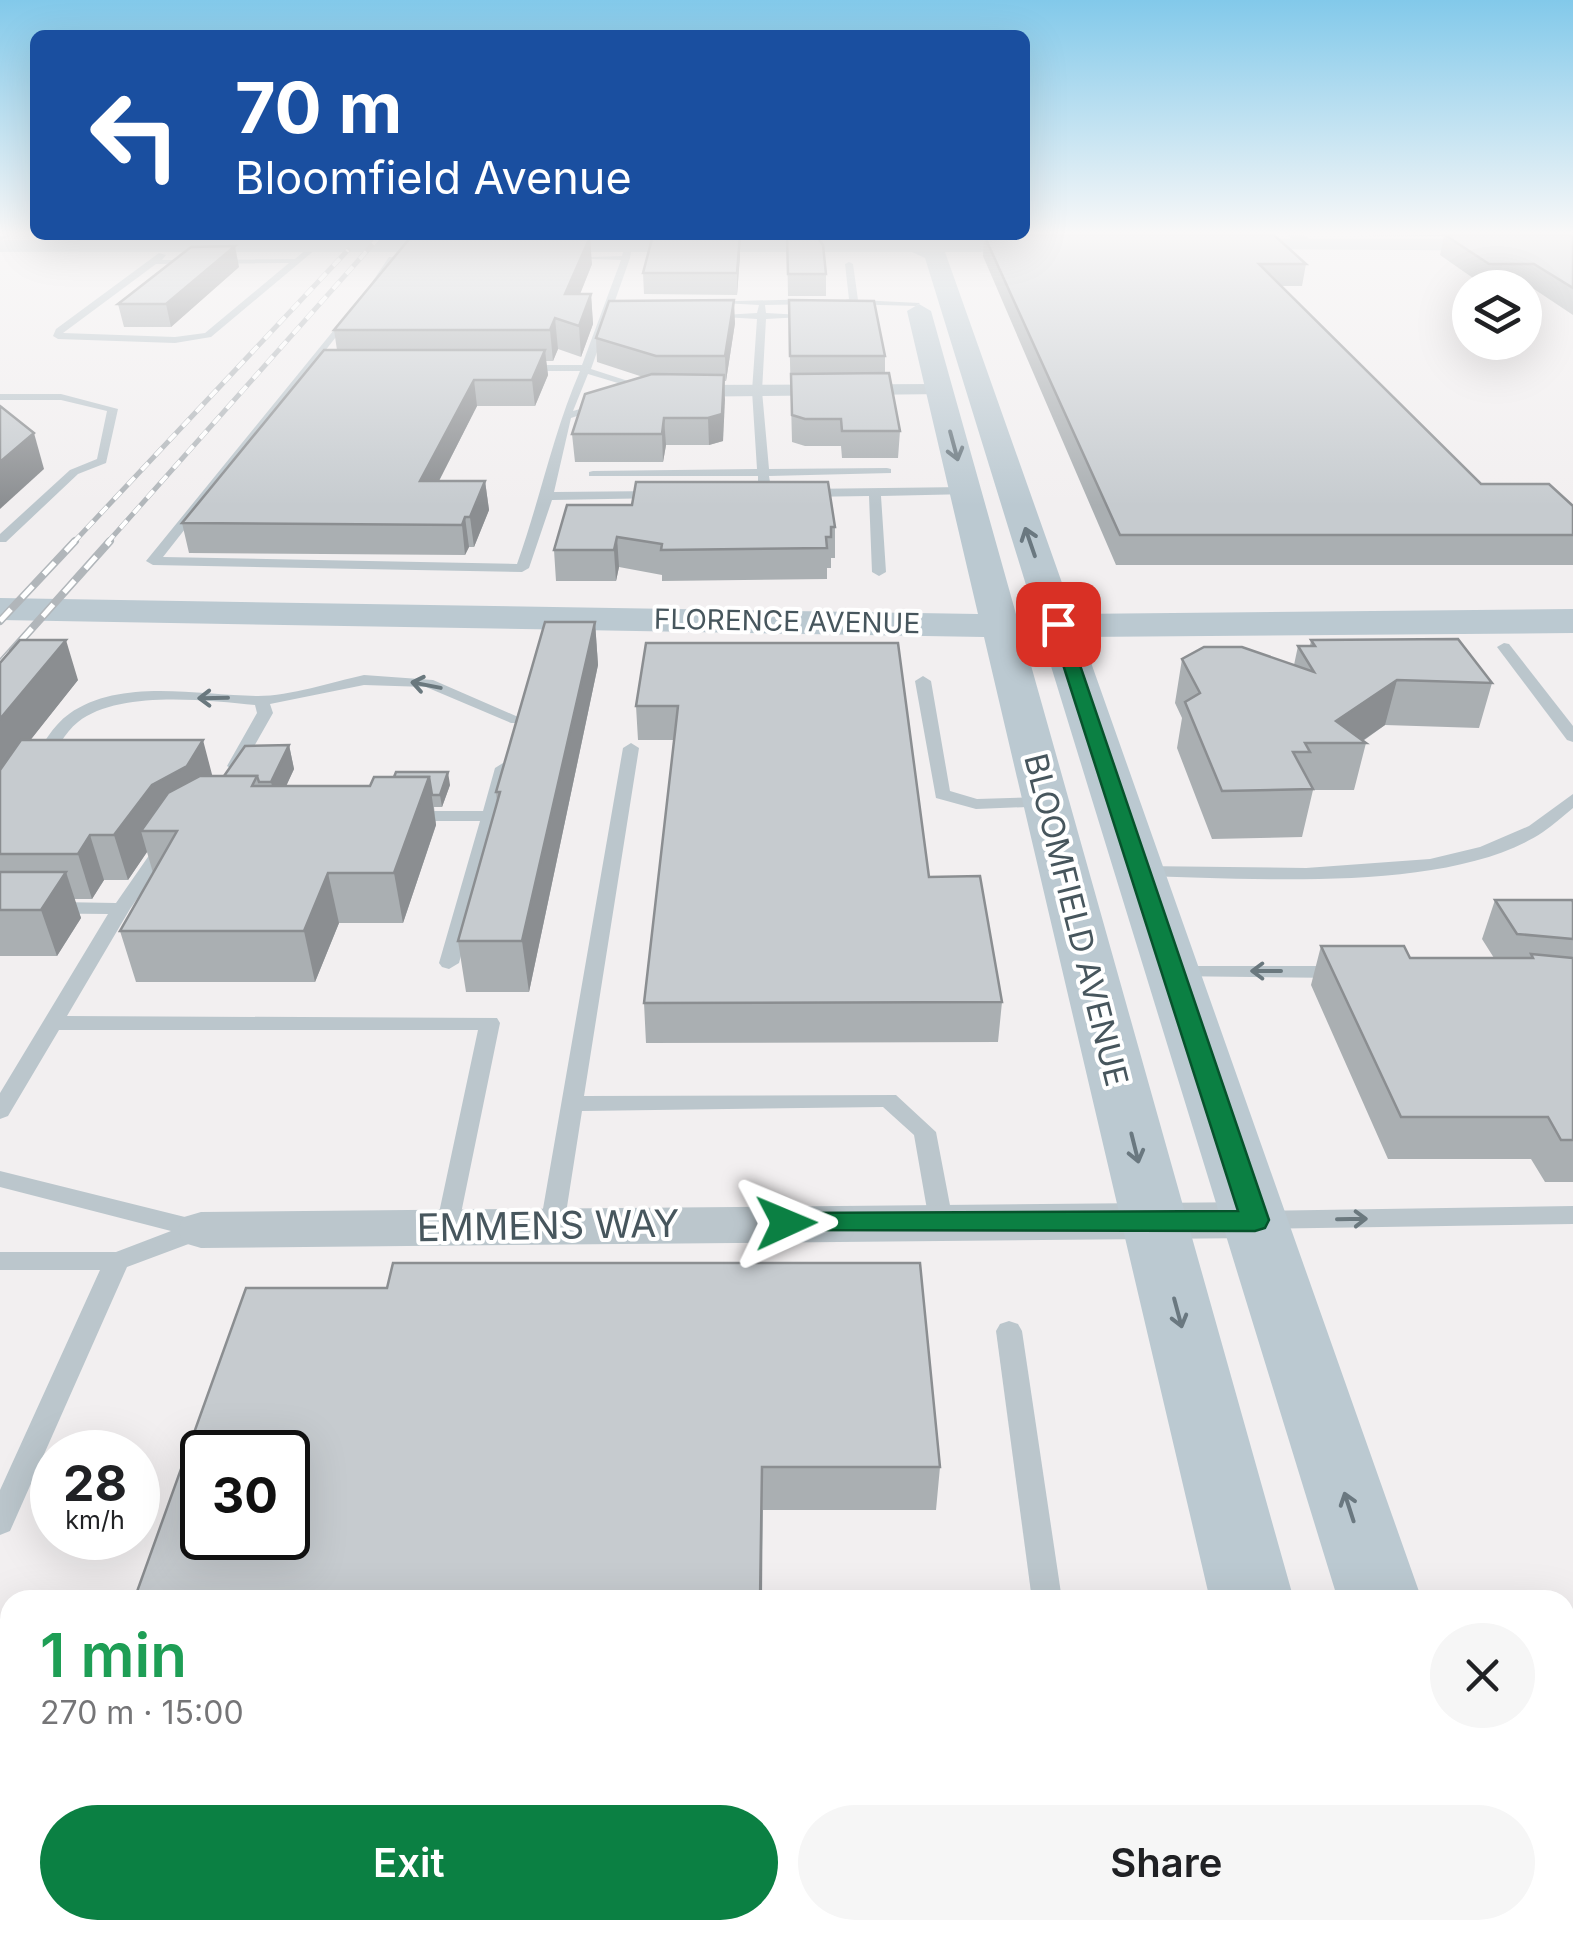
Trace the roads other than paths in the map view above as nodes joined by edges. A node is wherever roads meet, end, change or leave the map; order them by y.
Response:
1 (67, 326) edge
2 (219, 326) edge
3 (340, 326) edge
4 (602, 326) edge
5 (760, 326) edge
6 (922, 326) edge
7 (958, 326) edge
8 (306, 368) junction
9 (326, 368) edge
10 (506, 368) edge
11 (586, 369) junction
12 (939, 390) junction
13 (980, 390) junction
14 (756, 391) junction
15 (646, 394) joint
16 (0, 397) edge
17 (619, 401) edge
18 (566, 416) junction
19 (887, 471) dead end
20 (763, 472) junction
21 (593, 474) dead end
22 (966, 491) junction
23 (876, 492) junction
24 (746, 494) edge
25 (784, 494) edge
26 (666, 495) edge
27 (547, 496) junction
28 (0, 538) edge
29 (880, 572) dead end
30 (0, 609) edge
31 (1573, 622) edge
32 (0, 633) edge
33 (1508, 635) junction
34 (1002, 636) junction
35 (1062, 636) junction
36 (1573, 645) edge
37 (923, 681) dead end
38 (261, 702) junction
39 (1573, 738) edge
40 (631, 748) dead end
41 (227, 781) edge
42 (24, 783) edge
43 (1573, 799) edge
44 (1046, 802) junction
45 (396, 816) edge
46 (490, 816) junction
47 (173, 834) edge
48 (1140, 872) junction
49 (0, 907) edge
50 (121, 909) junction
51 (449, 963) dead end
52 (1173, 972) junction
53 (1367, 973) edge
54 (53, 1023) junction
55 (572, 1104) junction
56 (0, 1110) edge
57 (0, 1179) edge
58 (1573, 1216) edge
59 (1154, 1219) junction
60 (1255, 1220) junction
61 (941, 1221) junction
62 (552, 1226) junction
63 (448, 1227) junction
64 (201, 1230) junction
65 (117, 1261) junction
66 (0, 1262) edge
67 (1009, 1331) dead end
68 (0, 1522) edge
69 (1047, 1590) edge
70 (1249, 1590) edge
71 (1377, 1590) edge

1 - 2 lane
3 - 8 lane
4 - 11 lane
5 - 14 lane
6 - 12 main road, BLOOMFIELD AVENUE
7 - 13 main road, BLOOMFIELD AVENUE
8 - 9 lane
8 - 27 lane
10 - 11 lane
11 - 15 lane
11 - 18 lane
12 - 13 main road
12 - 14 street
12 -> 22 main road, BLOOMFIELD AVENUE
35 -> 13 main road, BLOOMFIELD AVENUE
14 - 15 street
14 - 20 lane
16 - 28 lane
17 - 18 lane
18 - 27 lane
19 - 20 lane
20 - 21 lane
20 - 24 lane
22 - 23 lane
22 - 34 main road, BLOOMFIELD AVENUE
23 - 25 lane
23 - 29 lane
26 - 27 lane
30 - 34 main road, FLORENCE AVENUE
31 - 33 main road, FLORENCE AVENUE
32 - 34 main road, FLORENCE AVENUE
33 - 35 main road, FLORENCE AVENUE
33 - 36 main road, FLORENCE AVENUE
33 - 39 lane
34 - 35 main road, FLORENCE AVENUE
34 - 44 main road, BLOOMFIELD AVENUE
35 - 48 main road, BLOOMFIELD AVENUE
37 - 44 lane
38 - 41 lane
38 -> 42 lane
46 -> 38 lane
40 - 55 lane
43 - 48 lane
44 -> 59 main road, BLOOMFIELD AVENUE
45 - 46 lane
46 - 51 lane
47 - 50 lane
48 - 52 main road, BLOOMFIELD AVENUE
49 - 50 lane
50 - 54 lane
53 -> 52 lane
52 - 60 main road, BLOOMFIELD AVENUE
54 - 56 lane
54 - 63 lane
55 - 61 lane
55 - 62 lane
57 - 64 lane
60 -> 58 lane
59 - 60 street, EMMENS WAY
59 - 61 street, EMMENS WAY
59 -> 70 main road, BLOOMFIELD AVENUE
71 -> 60 main road, BLOOMFIELD AVENUE
61 - 62 street, EMMENS WAY
62 - 63 street, EMMENS WAY
63 - 64 street, EMMENS WAY
64 - 65 lane
65 - 66 lane
65 - 68 lane
67 - 69 lane

